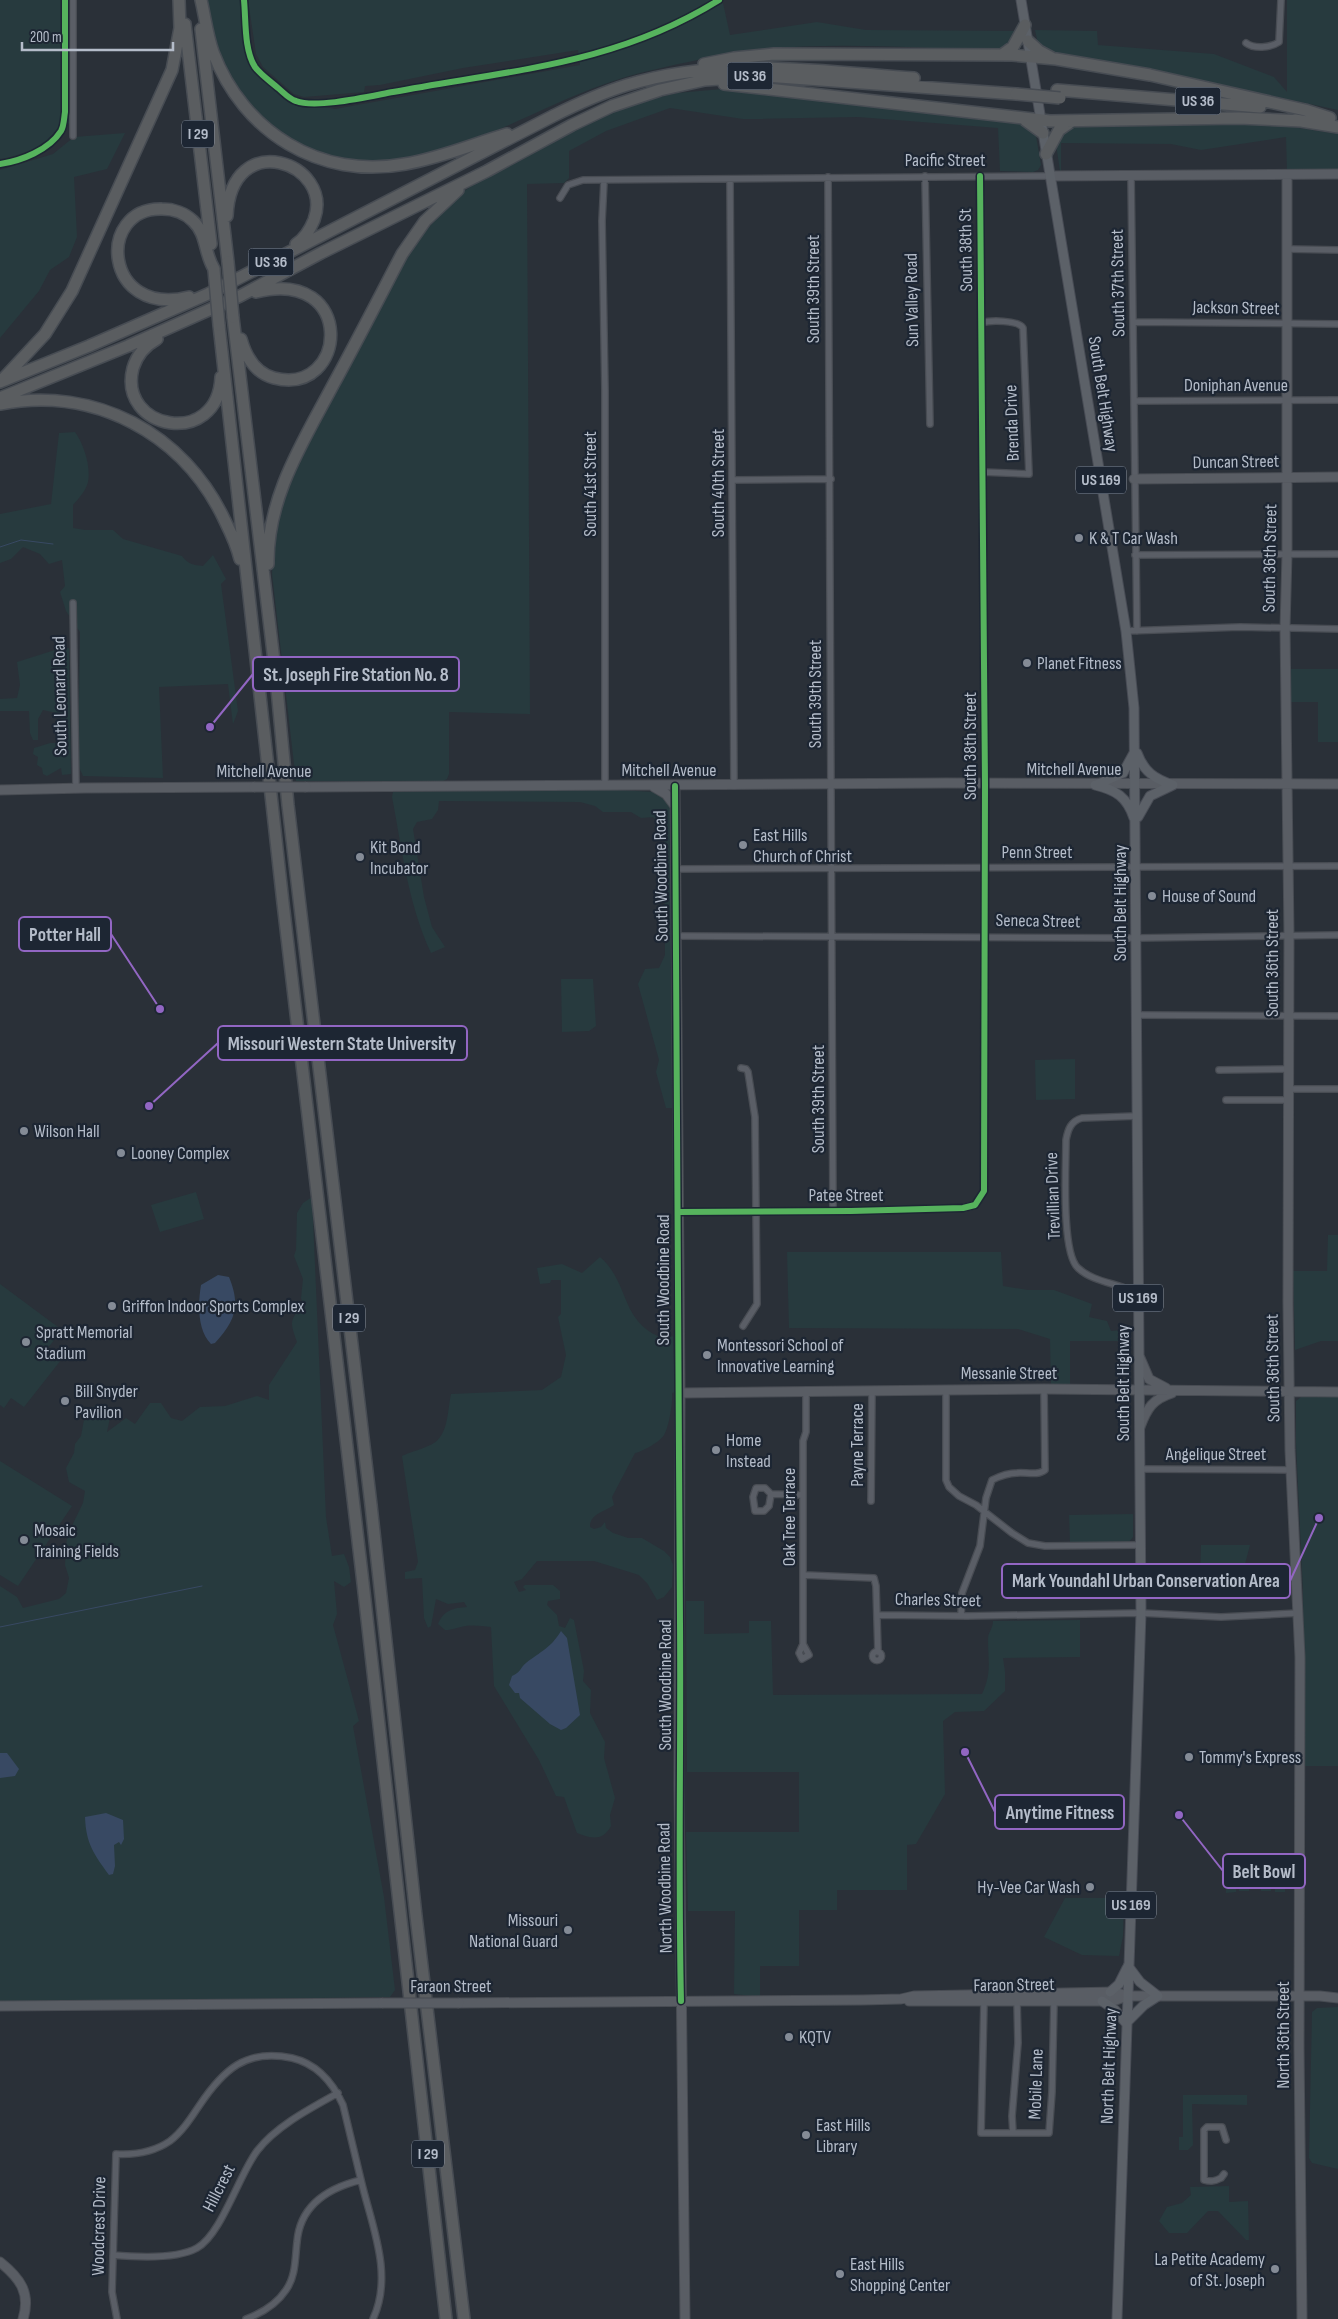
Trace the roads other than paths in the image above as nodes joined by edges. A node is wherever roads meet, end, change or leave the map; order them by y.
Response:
1 (73, 0) edge
2 (181, 0) edge
3 (200, 0) edge
4 (1021, 0) edge
5 (1281, 0) edge
6 (1025, 25) junction
7 (1028, 41) junction
8 (1246, 43) dead end
9 (1002, 55) junction
10 (1031, 57) junction
11 (1056, 59) junction
12 (648, 80) junction
13 (660, 90) junction
14 (1016, 90) junction
15 (1058, 94) junction
16 (1021, 118) junction
17 (1334, 119) edge
18 (1041, 120) junction
19 (1072, 121) junction
20 (1302, 121) junction
21 (535, 126) junction
22 (1338, 127) edge
23 (1043, 134) junction
24 (72, 136) dead end
25 (1046, 154) junction
26 (487, 171) junction
27 (1287, 174) junction
28 (1338, 174) edge
29 (1131, 175) junction
30 (925, 176) junction
31 (980, 176) junction
32 (1050, 176) junction
33 (828, 177) junction
34 (730, 180) junction
35 (604, 181) junction
36 (560, 198) dead end
37 (224, 237) junction
38 (1286, 249) junction
39 (1338, 250) edge
40 (285, 255) junction
41 (214, 269) junction
42 (208, 294) junction
43 (240, 296) junction
44 (234, 321) junction
45 (1134, 322) junction
46 (982, 323) junction
47 (180, 324) junction
48 (1287, 324) junction
49 (1338, 324) edge
50 (221, 337) junction
51 (0, 382) edge
52 (0, 398) edge
53 (1287, 400) junction
54 (1338, 400) edge
55 (1134, 401) junction
56 (0, 404) edge
57 (930, 424) dead end
58 (982, 472) junction
59 (1338, 477) edge
60 (1287, 478) junction
61 (831, 479) junction
62 (1134, 479) junction
63 (733, 480) junction
64 (1288, 554) junction
65 (1338, 554) edge
66 (1135, 555) junction
67 (73, 603) dead end
68 (269, 626) junction
69 (1285, 628) junction
70 (1338, 629) edge
71 (1137, 630) junction
72 (1126, 631) junction
73 (254, 640) junction
74 (1135, 748) junction
75 (985, 784) junction
76 (1338, 784) edge
77 (831, 785) junction
78 (1095, 785) junction
79 (1136, 785) junction
80 (1173, 785) junction
81 (1287, 785) junction
82 (605, 786) junction
83 (651, 786) junction
84 (675, 786) junction
85 (734, 786) junction
86 (76, 788) junction
87 (0, 790) edge
88 (675, 806) junction
89 (1136, 822) junction
90 (1136, 866) junction
91 (1288, 866) junction
92 (1338, 866) edge
93 (985, 867) junction
94 (833, 868) junction
95 (676, 869) junction
96 (832, 935) junction
97 (1289, 935) junction
98 (1338, 935) edge
99 (677, 936) junction
100 (985, 936) junction
101 (1136, 938) junction
102 (1137, 1015) junction
103 (1289, 1016) junction
104 (1338, 1016) edge
105 (741, 1068) dead end
106 (1289, 1069) junction
107 (1219, 1070) dead end
108 (1289, 1089) junction
109 (1338, 1089) edge
110 (1226, 1100) dead end
111 (1288, 1100) junction
112 (1138, 1116) junction
113 (985, 1169) joint
114 (756, 1210) junction
115 (833, 1211) junction
116 (678, 1212) junction
117 (1138, 1294) junction
118 (743, 1326) dead end
119 (1139, 1353) junction
120 (1044, 1389) junction
121 (806, 1390) junction
122 (872, 1390) junction
123 (946, 1390) junction
124 (1139, 1390) junction
125 (1181, 1390) junction
126 (1290, 1392) junction
127 (1338, 1392) edge
128 (680, 1393) junction
129 (1139, 1429) junction
130 (1140, 1468) junction
131 (1292, 1470) junction
132 (772, 1494) dead end
133 (803, 1495) junction
134 (872, 1501) dead end
135 (985, 1512) junction
136 (1140, 1545) junction
137 (804, 1576) junction
138 (1141, 1613) junction
139 (1298, 1613) junction
140 (877, 1615) junction
141 (961, 1616) junction
142 (803, 1644) dead end
143 (878, 1652) dead end
144 (1299, 1751) joint
145 (679, 1775) joint
146 (1134, 1814) joint
147 (1128, 1966) junction
148 (1110, 1992) junction
149 (1338, 1994) edge
150 (1127, 1996) junction
151 (1158, 1996) junction
152 (1299, 1996) junction
153 (1328, 1996) junction
154 (1338, 1998) edge
155 (902, 1999) junction
156 (1054, 2000) junction
157 (681, 2001) junction
158 (1017, 2001) junction
159 (1102, 2001) junction
160 (984, 2002) junction
161 (0, 2006) edge
162 (1126, 2023) junction
163 (338, 2093) junction
164 (1013, 2132) junction
165 (1226, 2140) dead end
166 (1224, 2174) dead end
167 (361, 2180) junction
168 (113, 2255) junction
169 (0, 2262) edge
170 (23, 2319) edge
171 (117, 2319) edge
172 (246, 2319) edge
173 (373, 2319) edge
174 (446, 2319) edge
175 (464, 2319) edge
176 (685, 2319) edge
177 (1118, 2319) edge
178 (1302, 2319) edge

1 - 24 street
2 - 41 highway, I 29
2 - 51 highway
3 - 21 highway
3 - 37 highway, I 29
4 - 6 main road, South Belt Highway / US 169
5 - 8 street
6 - 7 main road, South Belt Highway / US 169
6 - 9 highway
7 - 10 main road, South Belt Highway / US 169
7 - 11 highway
9 - 10 highway
9 - 12 highway
10 - 11 highway
10 - 18 main road, South Belt Highway / US 169
11 - 17 highway
12 - 14 highway, US 36
12 - 21 highway, US 36
13 - 14 highway, US 36
13 - 16 highway
13 - 26 highway, US 36
14 - 15 highway, US 36, bridge
15 - 17 highway, US 36
15 - 20 highway, US 36
16 - 18 highway
16 - 23 highway
18 - 19 highway
18 - 23 main road, South Belt Highway / US 169
19 - 20 highway
19 - 25 highway
20 - 22 highway, US 36
21 - 40 highway, US 36
23 - 25 main road, South Belt Highway / US 169
25 - 32 main road, South Belt Highway / US 169
26 - 43 highway, US 36
26 - 68 highway
27 - 28 street, Pacific Street
27 - 29 street, Pacific Street
27 - 38 street, South 36th Street
29 - 32 street, Pacific Street
29 - 45 street, South 37th Street
30 - 31 street, Pacific Street
30 - 33 street, Pacific Street
30 - 57 street, Sun Valley Road
31 - 32 street, Pacific Street
31 - 46 street, South 38th St
32 - 72 main road, South Belt Highway / US 169
33 - 34 street, Pacific Street
33 - 61 street, South 39th Street
34 - 35 street, Pacific Street
34 - 63 street, South 40th Street
35 - 36 street, Pacific Street
35 - 82 street, South 41st Street
37 - 40 highway
37 - 44 highway, I 29, bridge
38 - 39 street
38 - 48 street, South 36th Street
40 - 42 highway, US 36
41 - 42 highway
41 - 50 highway, I 29, bridge
42 - 51 highway, US 36
43 - 44 highway
43 - 47 highway, US 36
44 - 68 highway, I 29
45 - 48 street, Jackson Street
45 - 55 street, South 37th Street
46 - 58 street, South 38th Street
46 - 58 street, Brenda Drive
47 - 50 highway
47 - 52 highway, US 36
48 - 49 street, Jackson Street
48 - 53 street, South 36th Street
50 - 73 highway, I 29
53 - 54 street, Doniphan Avenue
53 - 55 street, Doniphan Avenue
53 - 60 street, South 36th Street
55 - 62 street, South 37th Street
56 - 73 highway
58 - 75 street, South 38th Street
59 - 60 street, Duncan Street
60 - 62 street, Duncan Street
60 - 64 street, South 36th Street
61 - 63 street
61 - 77 street, South 39th Street
62 - 66 street, South 37th Street
63 - 85 street, South 40th Street
64 - 65 street
64 - 66 street
64 - 69 street, South 36th Street
66 - 71 street, South 37th Street
67 - 86 street, South Leonard Road
68 - 175 highway, I 29
69 - 70 street
69 - 71 street
69 - 81 street, South 36th Street
71 - 72 street
72 - 74 main road, South Belt Highway / US 169
73 - 174 highway, I 29
74 - 78 main road
74 - 79 main road, South Belt Highway / US 169
74 - 80 main road
75 - 77 street, Mitchell Avenue
75 - 78 street, Mitchell Avenue
75 - 93 street, South 38th Street
76 - 81 street, Mitchell Avenue
77 - 85 street, Mitchell Avenue
77 - 94 street, South 39th Street
78 - 79 street, Mitchell Avenue
78 - 89 main road
79 - 80 street, Mitchell Avenue
79 - 89 main road, South Belt Highway / US 169
80 - 81 street, Mitchell Avenue
80 - 89 main road
81 - 91 street, South 36th Street
82 - 83 street, Mitchell Avenue
82 - 86 street, Mitchell Avenue, bridge
83 - 84 street, Mitchell Avenue
83 - 88 street
84 - 85 street, Mitchell Avenue
84 - 88 street, South Woodbine Road
86 - 87 street, Mitchell Avenue
88 - 95 street, South Woodbine Road
89 - 90 main road, South Belt Highway / US 169
90 - 91 street, Penn Street
90 - 93 street, Penn Street
90 - 101 main road, South Belt Highway / US 169
91 - 92 street, Penn Street
91 - 97 street, South 36th Street
93 - 94 street, Penn Street
93 - 100 street, South 38th Street
94 - 95 street, Penn Street
94 - 96 street, South 39th Street
95 - 99 street, South Woodbine Road
96 - 99 street, Seneca Street
96 - 100 street, Seneca Street
96 - 115 street, South 39th Street
97 - 98 street, Seneca Street
97 - 101 street, Seneca Street
97 - 103 street, South 36th Street
99 - 116 street, South Woodbine Road
100 - 101 street, Seneca Street
100 - 113 street, South 38th Street
101 - 102 main road, South Belt Highway / US 169
102 - 103 street
102 - 112 main road, South Belt Highway / US 169
103 - 104 street
103 - 106 street, South 36th Street
105 - 114 street
106 - 107 street
106 - 108 street, South 36th Street
108 - 109 street
108 - 111 street, South 36th Street
110 - 111 street
111 - 126 street, South 36th Street
112 - 117 main road, South Belt Highway / US 169
112 - 117 street, Trevillian Drive
113 - 115 street, Patee Street
114 - 115 street, Patee Street
114 - 116 street, Patee Street
114 - 118 street
116 - 128 street, South Woodbine Road
117 - 119 main road, South Belt Highway / US 169
119 - 124 main road, South Belt Highway / US 169
119 - 125 street
120 - 123 street, Messanie Street
120 - 124 street, Messanie Street
120 - 135 street
121 - 122 street, Messanie Street
121 - 128 street, Messanie Street
121 - 133 street, Oak Tree Terrace
122 - 123 street, Messanie Street
122 - 134 street, Payne Terrace
123 - 135 street
124 - 125 street, Messanie Street
124 - 129 main road, South Belt Highway / US 169
125 - 126 street, Messanie Street
125 - 129 street
126 - 127 street, Messanie Street
126 - 131 street, South 36th Street
128 - 145 street, South Woodbine Road
129 - 130 main road, South Belt Highway / US 169
130 - 131 street, Angelique Street
130 - 136 main road, South Belt Highway / US 169
131 - 139 street, South 36th Street
132 - 133 street
133 - 137 street, Oak Tree Terrace
135 - 136 street
135 - 141 street
136 - 138 main road, South Belt Highway / US 169
137 - 140 street
137 - 142 street, Oak Tree Terrace
138 - 139 street, Charles Street
138 - 141 street, Charles Street
138 - 146 main road, South Belt Highway / US 169
139 - 144 street, South 36th Street
140 - 141 street, Charles Street
140 - 143 street
144 - 152 street, North 36th Street
145 - 157 street, North Woodbine Road
146 - 147 main road, North Belt Highway / US 169
147 - 148 main road
147 - 150 main road, North Belt Highway / US 169
147 - 151 main road
148 - 150 street, Faraon Street
148 - 155 street, Faraon Street
149 - 153 street, Faraon Street
150 - 151 street, Faraon Street
150 - 159 street, Faraon Street
150 - 162 main road, North Belt Highway / US 169
151 - 152 street, Faraon Street
151 - 162 main road
152 - 153 street, Faraon Street
152 - 178 street, North 36th Street
153 - 154 street, Faraon Street
155 - 157 street, Faraon Street
155 - 160 street, Faraon Street
156 - 158 street, Faraon Street
156 - 159 street, Faraon Street
156 - 164 street, Mobile Lane
157 - 161 street, Faraon Street, bridge
157 - 176 street, North Woodbine Road
158 - 160 street, Faraon Street
158 - 164 street, Mobile Lane
159 - 162 main road
160 - 164 street, Mobile Lane
162 - 177 main road, North Belt Highway / US 169
163 - 167 street
163 - 168 street, Hillcrest
163 - 168 street, Woodcrest Drive
165 - 166 street
167 - 172 street
167 - 173 street
168 - 171 street, Woodcrest Drive
169 - 170 street

